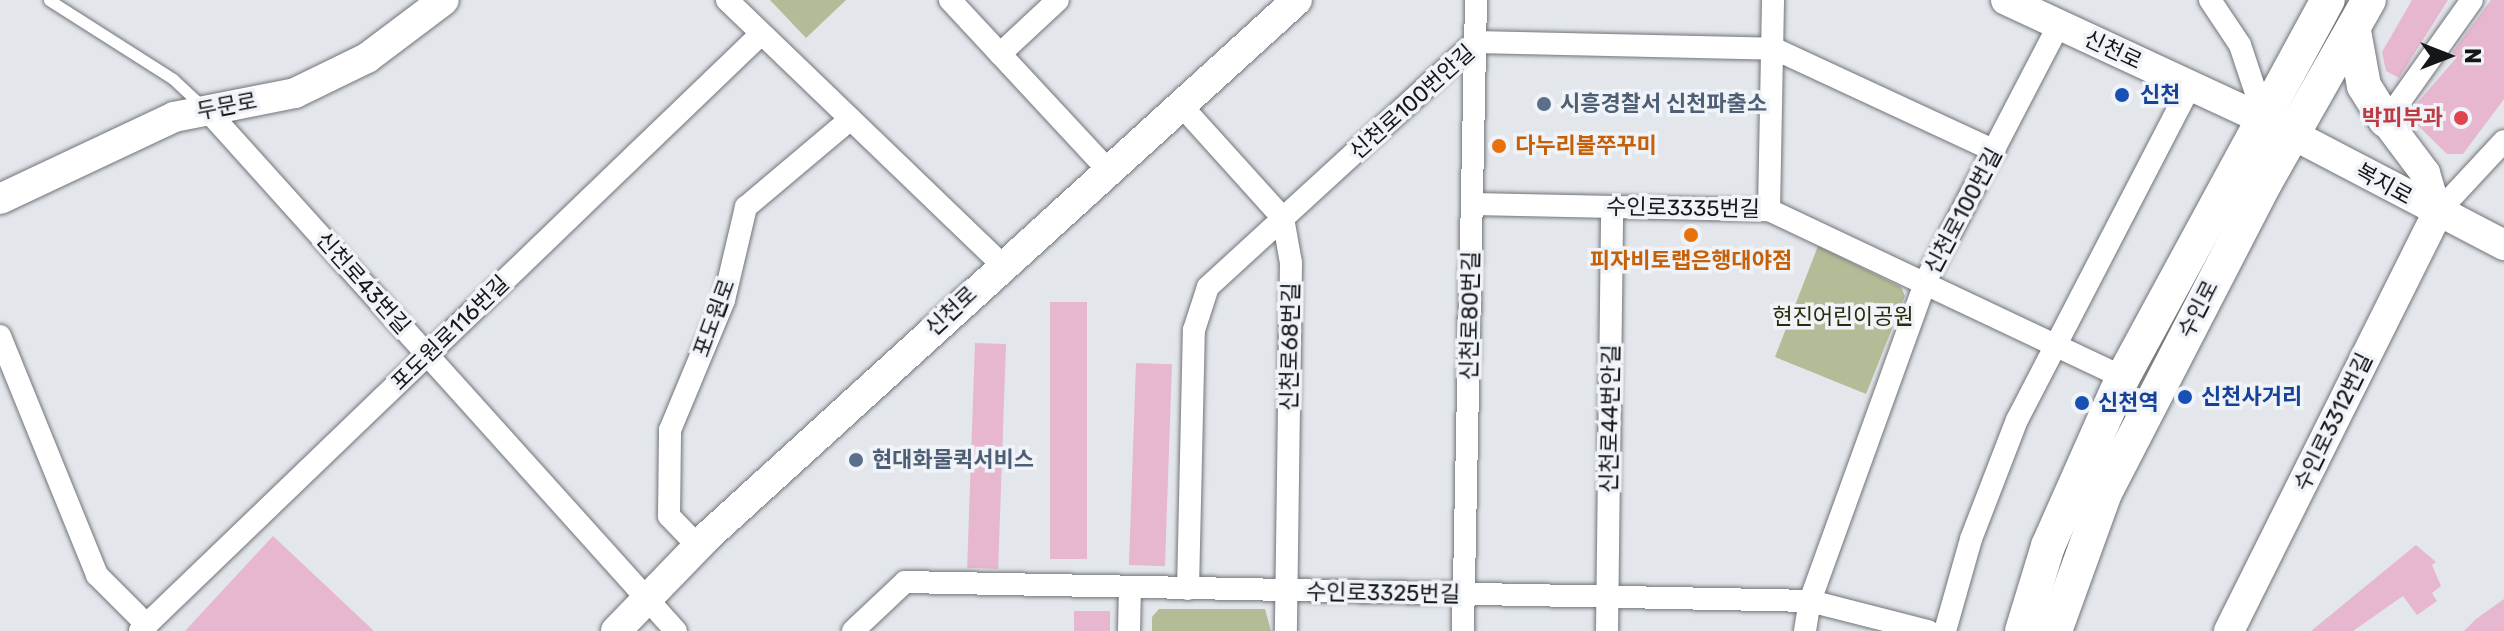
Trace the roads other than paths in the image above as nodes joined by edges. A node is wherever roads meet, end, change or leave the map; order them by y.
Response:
1 (49, 0) edge
2 (444, 0) edge
3 (727, 0) edge
4 (950, 0) edge
5 (1058, 0) edge
6 (1295, 0) edge
7 (1476, 0) edge
8 (1773, 0) edge
9 (2006, 0) edge
10 (2210, 0) edge
11 (2328, 0) edge
12 (2369, 0) edge
13 (2472, 0) edge
14 (2059, 25) junction
15 (2354, 31) junction
16 (760, 35) junction
17 (1475, 42) junction
18 (1775, 49) junction
19 (1000, 54) junction
20 (2190, 86) junction
21 (1179, 103) junction
22 (207, 110) junction
23 (848, 121) junction
24 (2386, 121) junction
25 (2279, 128) junction
26 (2504, 141) edge
27 (1995, 151) junction
28 (1107, 169) junction
29 (0, 199) edge
30 (1472, 204) junction
31 (1612, 207) junction
32 (1769, 210) junction
33 (2437, 213) junction
34 (1283, 218) junction
35 (2504, 245) edge
36 (1002, 265) junction
37 (1926, 280) junction
38 (0, 336) edge
39 (2056, 344) junction
40 (427, 355) junction
41 (2123, 377) junction
42 (698, 546) junction
43 (1130, 587) junction
44 (1188, 589) junction
45 (1287, 591) junction
46 (1463, 595) junction
47 (1607, 598) junction
48 (647, 599) junction
49 (1810, 601) junction
50 (144, 628) edge
51 (616, 631) edge
52 (676, 631) edge
53 (853, 631) edge
54 (1129, 631) edge
55 (1286, 631) edge
56 (1463, 631) edge
57 (1607, 631) edge
58 (1805, 631) edge
59 (1928, 631) edge
60 (1945, 631) edge
61 (2022, 631) edge
62 (2055, 631) edge
63 (2229, 631) edge

1 - 22 lane
2 - 22 street, 두문로
3 - 16 street
4 - 19 street
5 - 19 street
6 - 21 street, 신천로
7 - 17 street, 신천로80번길
8 - 18 street
9 - 14 street, 신천로
10 - 25 street
11 - 25 main road, 수인로
12 - 15 main road, 수인로
13 - 24 street
14 - 20 street, 신천로
14 - 27 street, 신천로100번길
15 - 24 main road
15 - 25 main road, 수인로
16 - 23 street
16 - 40 street, 포도원로116번길
17 - 18 street, 신천로100번안길
17 - 30 street, 신천로80번길
17 - 34 street, 신천로100번안길
18 - 27 street, 신천로100번안길
18 - 32 street
19 - 28 street
20 - 25 street, 신천로
20 - 39 street
21 - 28 street, 신천로
21 - 34 street
22 - 29 street, 두문로
22 - 40 street, 신천로43번길
23 - 36 street
23 - 42 street, 포도원로
24 - 33 street
25 - 33 street, 복지로
25 - 41 main road, 수인로
25 - 62 main road, 수인로
26 - 33 street
27 - 37 street, 신천로100번길
28 - 36 street, 신천로
30 - 31 street, 수인로3335번길
30 - 46 street, 신천로80번길
31 - 32 street, 수인로3335번길
31 - 47 street, 신천로44번안길
32 - 37 street, 수인로3335번길
33 - 35 street, 복지로
33 - 63 street, 수인로3312번길
34 - 44 street, 신천로100번안길
34 - 45 street, 신천로68번길
36 - 42 street, 신천로
37 - 39 street, 수인로3335번길
37 - 49 street, 신천로100번길
38 - 50 street
39 - 41 street, 수인로3335번길
39 - 60 street
40 - 48 street, 신천로43번길
40 - 50 street, 포도원로116번길
41 - 61 main road, 수인로
42 - 48 street, 신천로
43 - 44 street, 수인로3325번길
43 - 53 street, 수인로3325번길
43 - 54 street
44 - 45 street, 수인로3325번길
45 - 46 street, 수인로3325번길
45 - 55 street, 신천로68번길
46 - 47 street, 수인로3325번길
46 - 56 street, 신천로80번길
47 - 49 street, 수인로3325번길
47 - 57 street, 신천로44번안길
48 - 51 street, 신천로
48 - 52 street, 신천로43번길
49 - 58 street, 신천로100번길
49 - 59 street, 수인로3325번길

